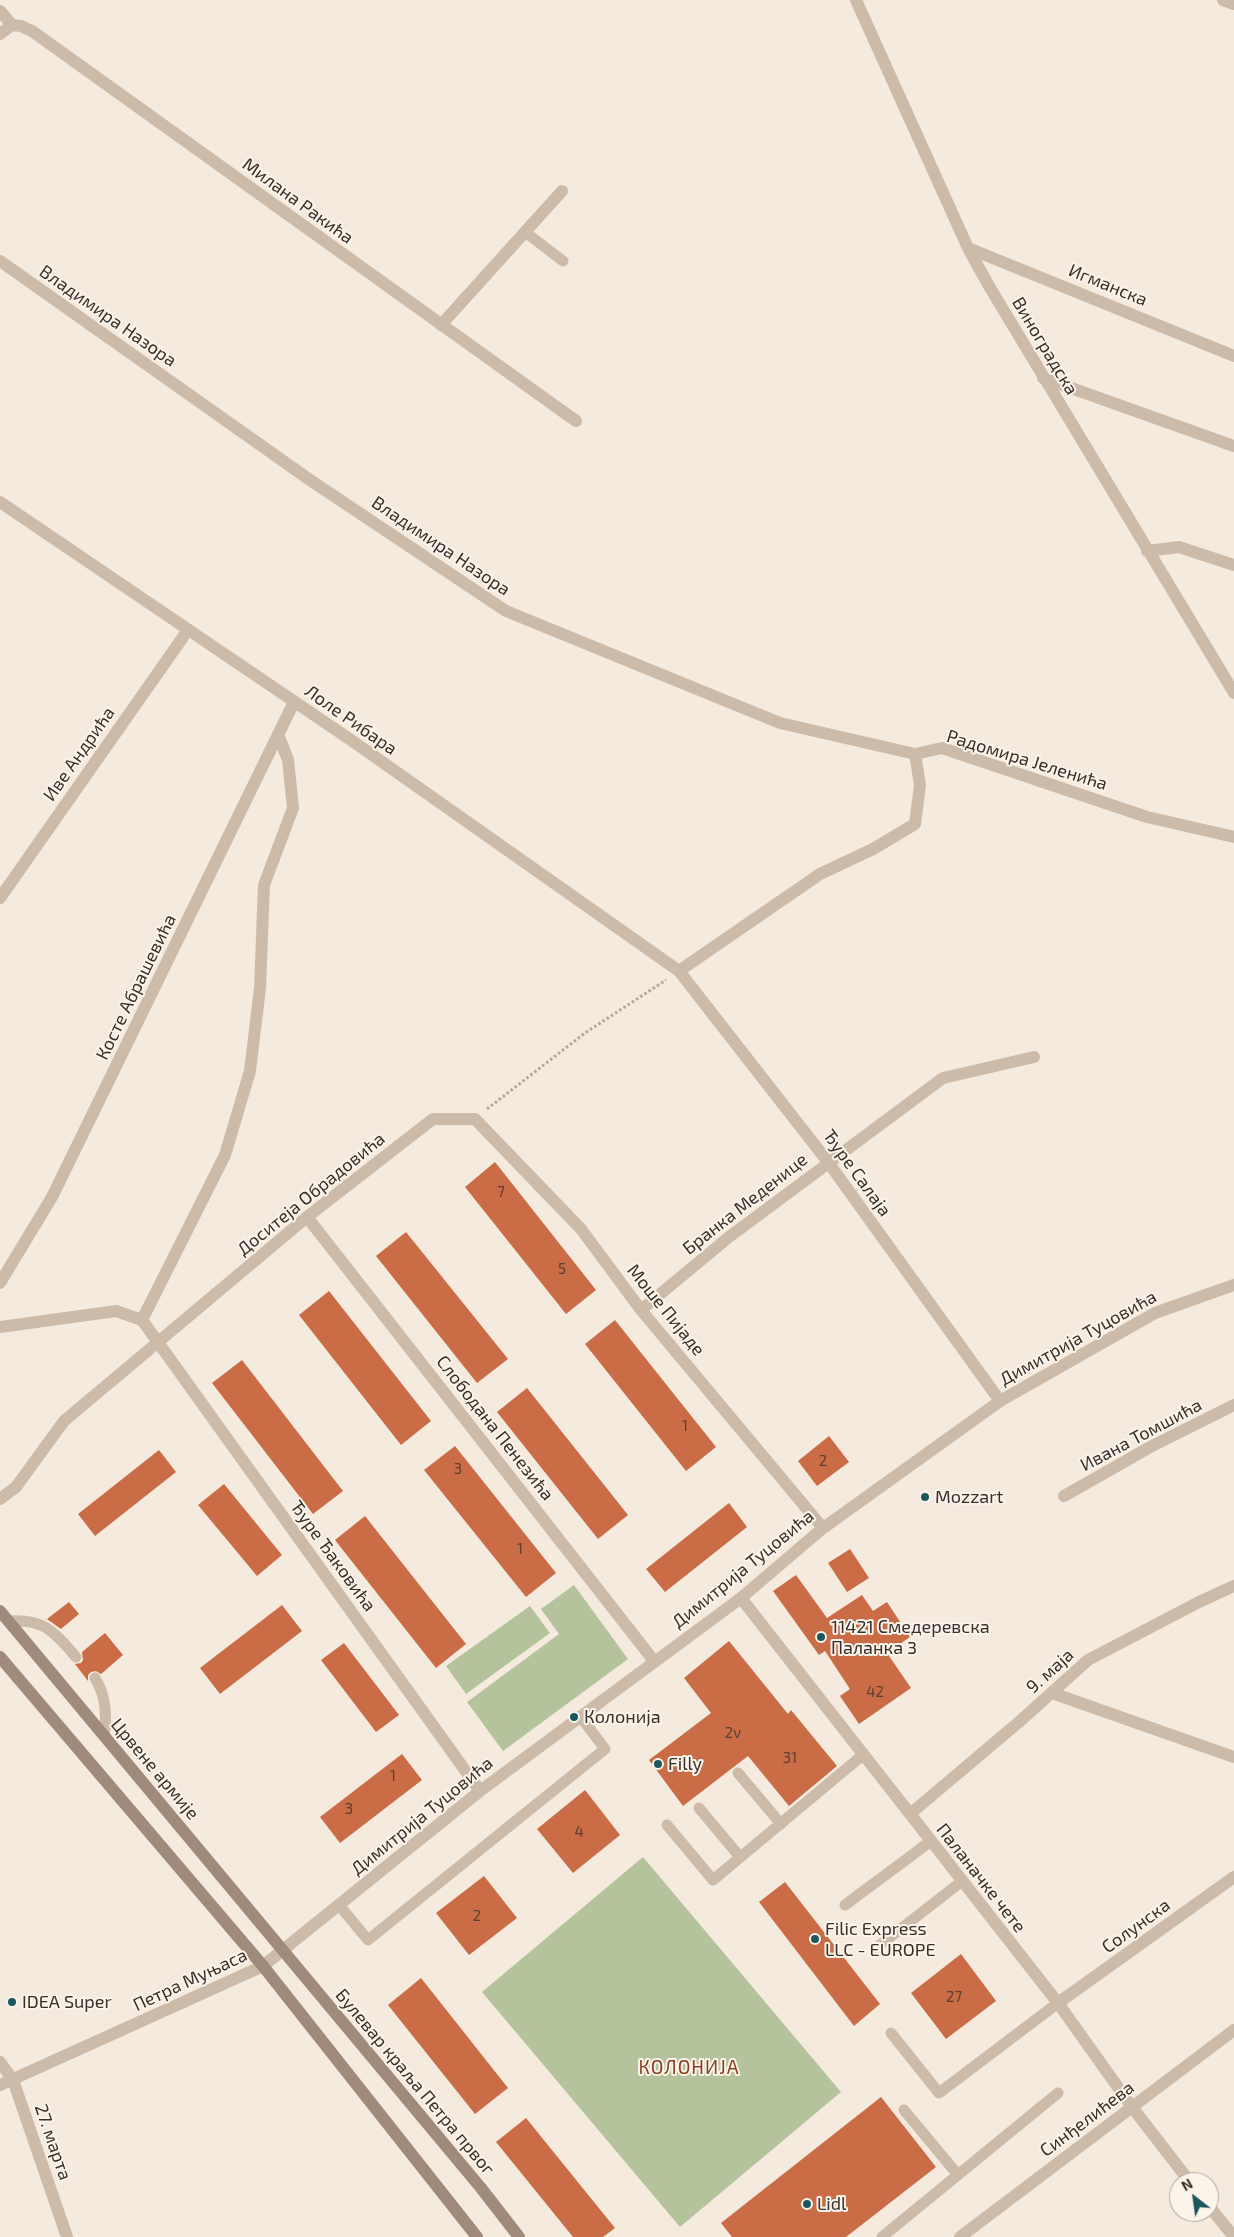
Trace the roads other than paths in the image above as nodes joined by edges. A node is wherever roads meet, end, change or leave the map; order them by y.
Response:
1 (856, 0) edge
2 (1223, 0) edge
3 (1234, 4) edge
4 (0, 11) edge
5 (12, 26) junction
6 (0, 34) edge
7 (562, 191) dead end
8 (525, 232) junction
9 (968, 248) junction
10 (563, 260) dead end
11 (0, 261) edge
12 (441, 324) junction
13 (1234, 356) edge
14 (1043, 378) junction
15 (576, 421) dead end
16 (1234, 446) edge
17 (0, 502) edge
18 (1147, 551) junction
19 (1234, 565) edge
20 (188, 630) junction
21 (1234, 693) edge
22 (294, 702) junction
23 (278, 734) junction
24 (915, 754) junction
25 (1234, 837) edge
26 (0, 898) edge
27 (679, 971) junction
28 (1034, 1057) dead end
29 (475, 1119) joint
30 (828, 1162) junction
31 (307, 1217) junction
32 (0, 1283) edge
33 (1234, 1284) edge
34 (641, 1310) junction
35 (142, 1320) junction
36 (0, 1327) edge
37 (158, 1342) junction
38 (1000, 1401) junction
39 (1234, 1405) edge
40 (1064, 1496) dead end
41 (0, 1500) edge
42 (823, 1528) junction
43 (1234, 1586) edge
44 (741, 1598) junction
45 (0, 1611) edge
46 (9, 1622) junction
47 (0, 1657) edge
48 (76, 1657) dead end
49 (654, 1661) junction
50 (95, 1678) dead end
51 (1052, 1693) junction
52 (580, 1716) junction
53 (104, 1735) junction
54 (864, 1754) junction
55 (1234, 1757) edge
56 (738, 1773) dead end
57 (480, 1791) junction
58 (698, 1808) dead end
59 (910, 1814) junction
60 (781, 1824) junction
61 (667, 1826) dead end
62 (930, 1841) junction
63 (740, 1858) junction
64 (1234, 1877) edge
65 (961, 1882) junction
66 (340, 1905) junction
67 (845, 1905) dead end
68 (876, 1948) dead end
69 (283, 1951) junction
70 (263, 1966) junction
71 (1058, 2003) junction
72 (1234, 2030) edge
73 (891, 2033) dead end
74 (0, 2062) edge
75 (13, 2080) junction
76 (0, 2085) edge
77 (1058, 2093) dead end
78 (1132, 2107) junction
79 (904, 2110) dead end
80 (1182, 2172) edge
81 (958, 2175) junction
82 (1219, 2218) edge
83 (67, 2237) edge
84 (477, 2237) edge
85 (519, 2237) edge
86 (882, 2237) edge
87 (960, 2237) edge
88 (1234, 2237) edge

1 - 9 street, Виноградска
2 - 3 street
4 - 5 street
5 - 6 street
5 - 12 street, Милана Ракића
7 - 8 street
8 - 10 lane
8 - 12 street
9 - 13 street, Игманска
9 - 14 street, Виноградска
11 - 24 street, Владимира Назора
12 - 15 street, Милана Ракића
14 - 16 street
14 - 18 street, Виноградска
17 - 20 street, Лоле Рибара
18 - 19 street
18 - 21 street, Виноградска
20 - 22 street, Лоле Рибара
20 - 26 street, Иве Андрића
22 - 23 street, Косте Абрашевића
22 - 27 street, Лоле Рибара
23 - 32 street, Косте Абрашевића
23 - 35 street
24 - 25 street, Радомира Јеленића
24 - 27 street
27 - 30 street, Ђуре Салаја
28 - 30 street, Бранка Меденице
29 - 31 street, Доситеја Обрадовића
29 - 34 street, Моше Пијаде
30 - 34 street, Бранка Меденице
30 - 38 street, Ђуре Салаја
31 - 37 street, Доситеја Обрадовића
31 - 49 street, Слободана Пенезића
33 - 38 street, Димитрија Туцовића
34 - 42 street, Моше Пијаде
35 - 36 street
35 - 37 street
37 - 41 street, Доситеја Обрадовића
37 - 57 street, Ђуре Ђаковића
38 - 42 street, Димитрија Туцовића
39 - 40 street, Ивана Томшића
42 - 44 street, Димитрија Туцовића
43 - 51 street, 9. маја
44 - 49 street, Димитрија Туцовића
44 - 54 street, Паланачке чете
45 - 46 main road, Црвене армије
46 - 48 lane
46 - 53 main road, Црвене армије
47 - 70 main road
49 - 52 street, Димитрија Туцовића
50 - 53 lane
51 - 55 street
51 - 59 street, 9. маја
52 - 57 street, Димитрија Туцовића
52 - 66 lane
53 - 69 main road, Црвене армије
54 - 59 street, Паланачке чете
54 - 60 lane
56 - 60 lane
57 - 66 street, Димитрија Туцовића
58 - 63 lane
59 - 62 street, Паланачке чете
60 - 63 lane
61 - 63 lane
62 - 65 street, Паланачке чете
62 - 67 lane
64 - 71 street, Солунска
65 - 68 lane
65 - 71 street, Паланачке чете
66 - 69 street, Димитрија Туцовића
69 - 70 street, Петра Муњаса
69 - 85 main road, Булевар краља Петра првог
70 - 75 street, Петра Муњаса
70 - 84 main road
71 - 73 lane
71 - 78 street, Паланачке чете
72 - 78 street, Синђелићева
74 - 75 street, 27. марта
75 - 76 street, Петра Муњаса
75 - 83 street, 27. марта
77 - 81 lane
78 - 80 street, Паланачке чете
78 - 87 street, Синђелићева
79 - 81 lane
81 - 86 lane
82 - 88 street

